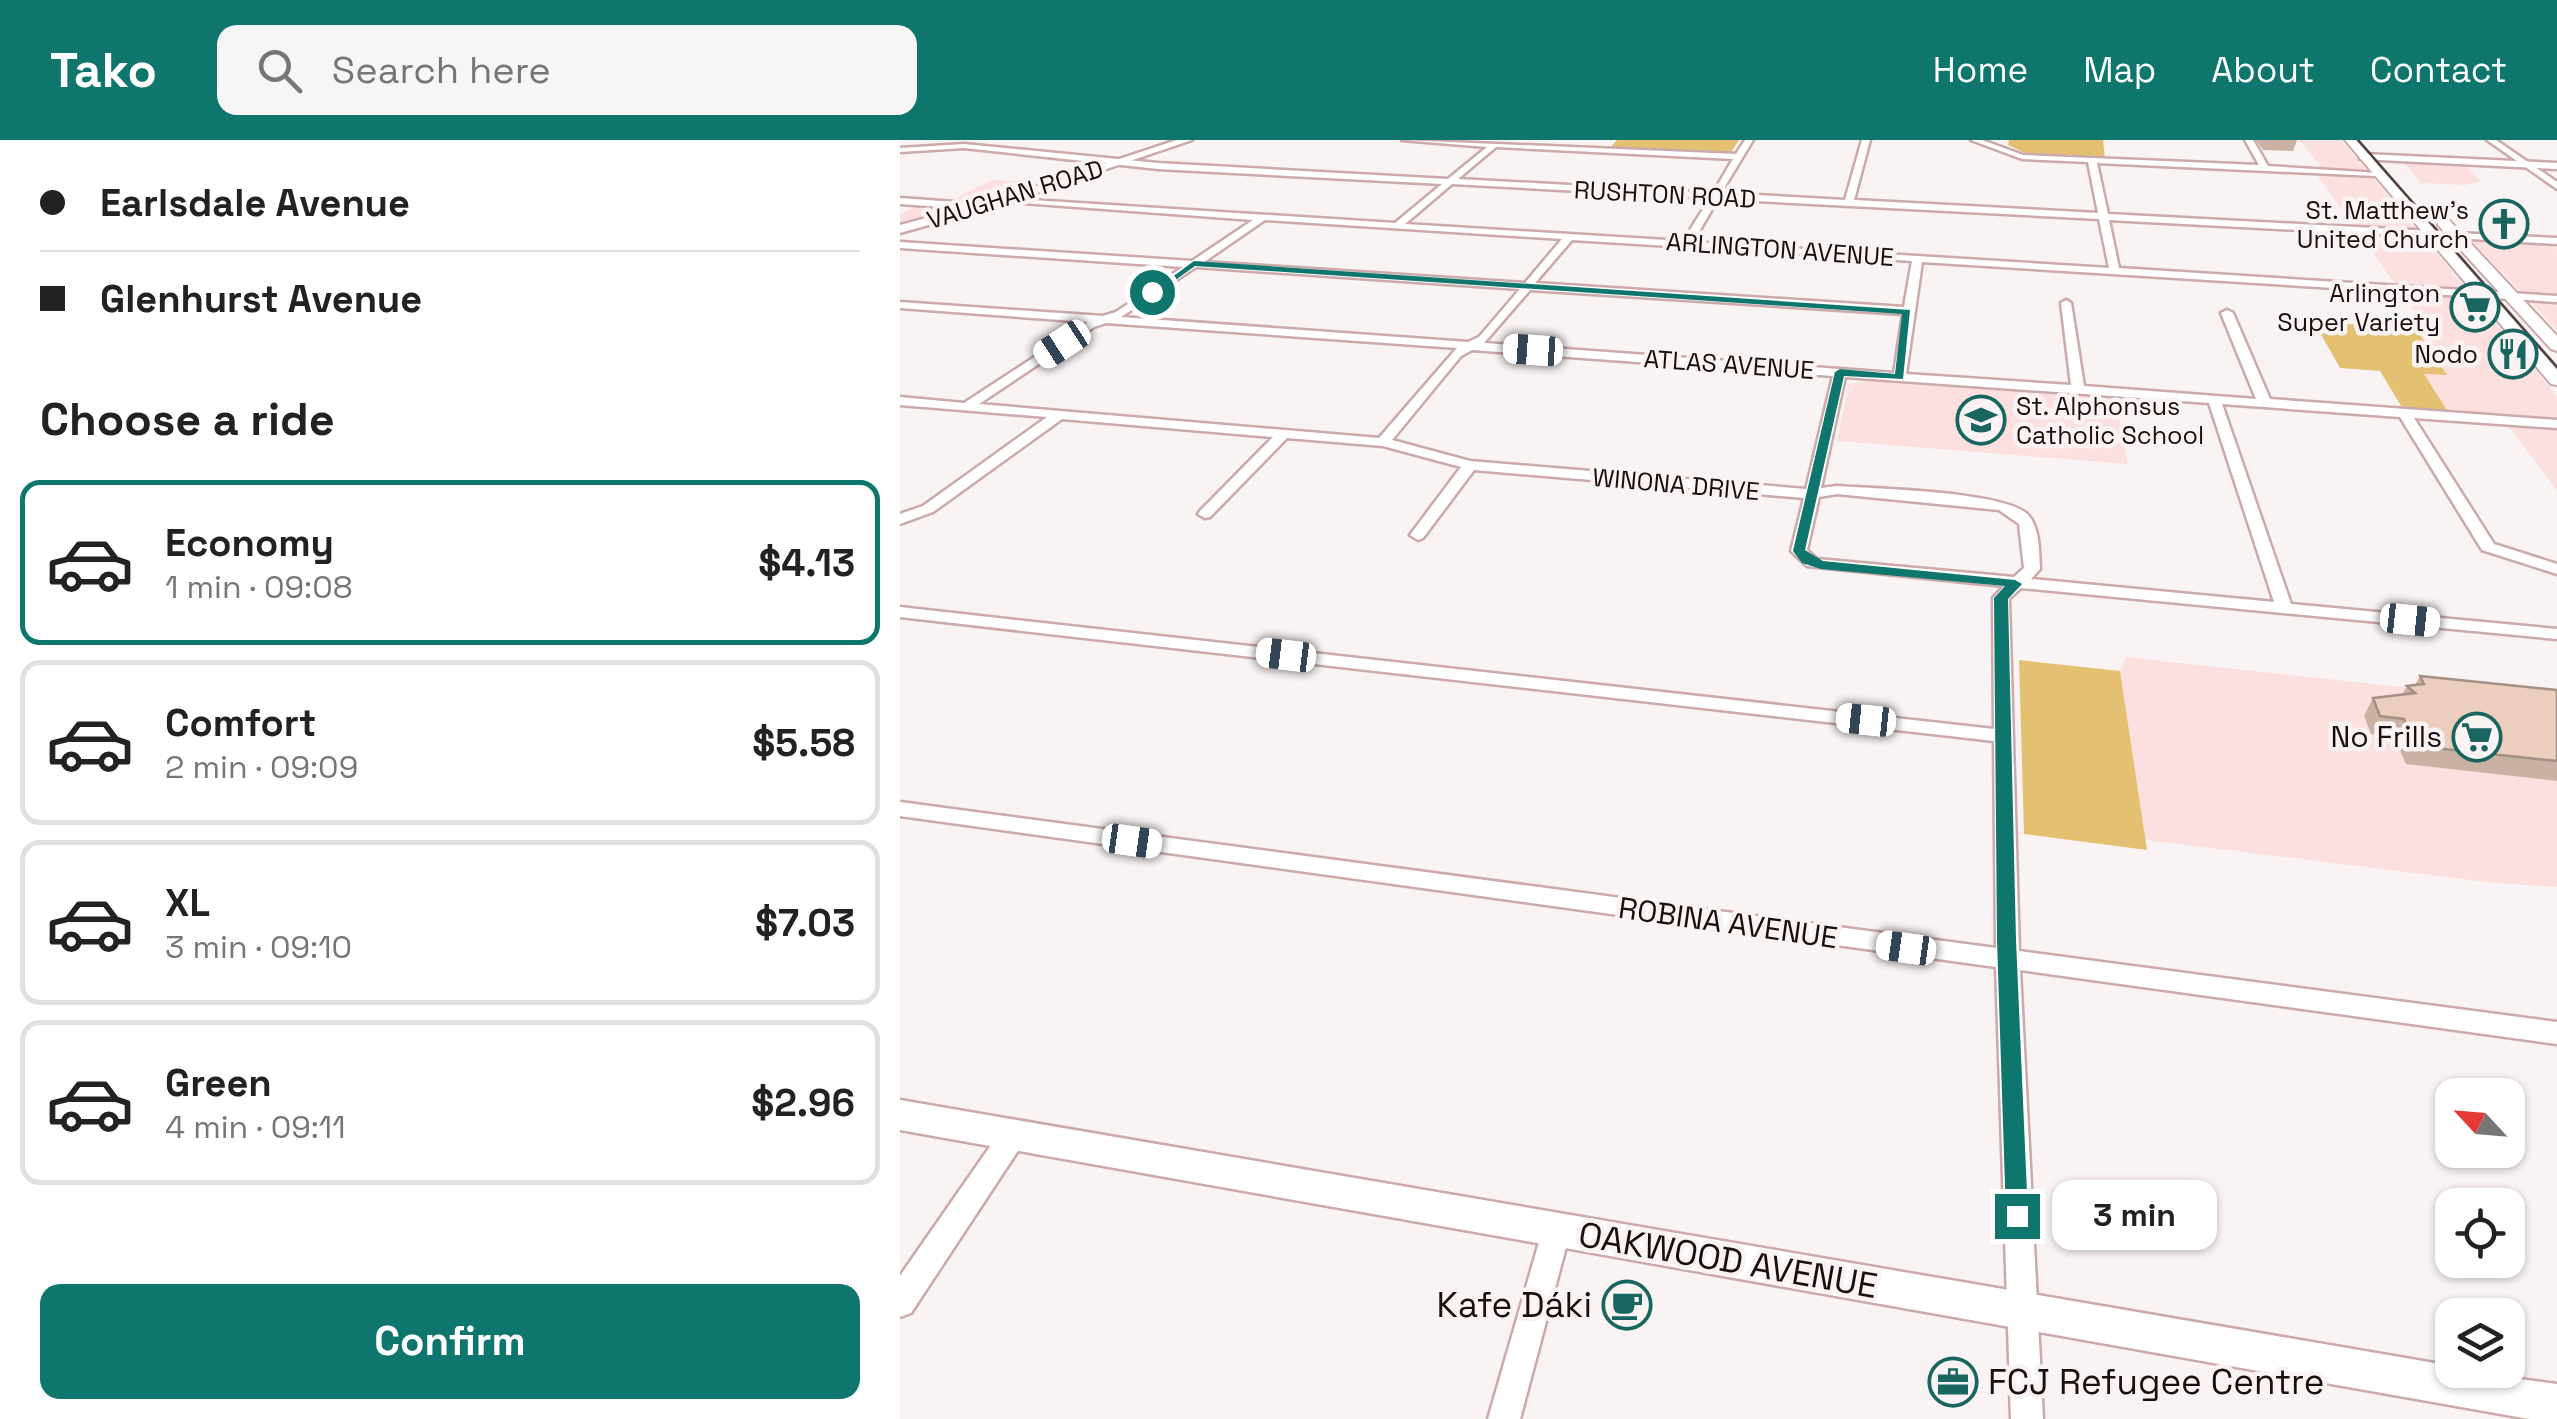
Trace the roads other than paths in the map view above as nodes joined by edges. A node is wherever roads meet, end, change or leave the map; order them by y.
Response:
1 (1043, 140) edge
2 (1187, 140) edge
3 (1406, 140) edge
4 (1749, 140) edge
5 (1866, 140) edge
6 (1975, 140) edge
7 (2249, 140) edge
8 (2350, 140) edge
9 (2371, 140) edge
10 (2491, 140) edge
11 (1494, 144) junction
12 (900, 150) edge
13 (1006, 150) junction
14 (1739, 156) junction
15 (2364, 158) junction
16 (2387, 158) junction
17 (2092, 160) junction
18 (1116, 163) junction
19 (2526, 165) junction
20 (2557, 166) edge
21 (2265, 168) junction
22 (2375, 173) junction
23 (2400, 175) dead end
24 (1447, 182) junction
25 (2557, 186) edge
26 (1714, 197) junction
27 (900, 201) edge
28 (1002, 201) junction
29 (1848, 204) junction
30 (983, 207) junction
31 (2434, 211) dead end
32 (1262, 218) junction
33 (2104, 218) junction
34 (1398, 225) junction
35 (900, 229) edge
36 (2431, 234) junction
37 (1570, 236) junction
38 (2456, 236) junction
39 (2557, 241) edge
40 (1687, 243) junction
41 (900, 244) edge
42 (1918, 260) junction
43 (1194, 264) junction
44 (2115, 273) junction
45 (1528, 287) junction
46 (2482, 295) junction
47 (2513, 297) junction
48 (2557, 300) edge
49 (2066, 303) dead end
50 (900, 305) edge
51 (1907, 312) junction
52 (2227, 313) dead end
53 (1106, 319) junction
54 (1471, 346) junction
55 (2557, 346) edge
56 (1840, 372) junction
57 (1900, 377) junction
58 (2557, 380) edge
59 (2078, 390) junction
60 (2214, 400) junction
61 (900, 401) edge
62 (2264, 404) junction
63 (967, 406) junction
64 (2406, 414) junction
65 (1058, 415) junction
66 (2557, 424) edge
67 (1283, 434) junction
68 (1384, 442) junction
69 (1470, 466) junction
70 (1812, 493) junction
71 (1205, 514) dead end
72 (900, 520) edge
73 (1418, 536) dead end
74 (2557, 569) edge
75 (2015, 584) junction
76 (2284, 607) junction
77 (900, 612) edge
78 (2557, 634) edge
79 (2003, 736) junction
80 (900, 809) edge
81 (2007, 962) junction
82 (2557, 1033) edge
83 (900, 1115) edge
84 (1014, 1134) junction
85 (1556, 1232) junction
86 (900, 1302) edge
87 (2022, 1310) junction
88 (2557, 1404) edge
89 (1504, 1419) edge
90 (2027, 1419) edge

1 - 13 street
2 - 18 street, VAUGHAN ROAD
3 - 11 street
4 - 14 street
5 - 29 street
6 - 17 street
7 - 21 street
8 - 15 main road
9 - 16 main road
10 - 19 street
11 - 14 street
11 - 24 street
12 - 13 street, RUSHTON ROAD
13 - 18 street, RUSHTON ROAD
14 - 26 street
15 - 16 street
15 - 22 main road
16 - 19 street
16 - 23 main road
17 - 21 street
17 - 33 street
18 - 24 street, RUSHTON ROAD
18 - 28 street, VAUGHAN ROAD
19 - 20 street
19 - 25 street
21 - 22 street
22 - 36 main road
24 - 26 street, RUSHTON ROAD
24 - 34 street
26 - 29 street, RUSHTON ROAD
26 - 40 street
27 - 30 street
28 - 30 street, VAUGHAN ROAD
28 - 32 street, ARLINGTON AVENUE
29 - 33 street, RUSHTON ROAD
30 - 35 street, VAUGHAN ROAD
31 - 38 main road
32 - 34 street, ARLINGTON AVENUE
32 - 43 street
33 - 36 street, RUSHTON ROAD
33 - 44 street
34 - 37 street, ARLINGTON AVENUE
36 - 46 main road
37 - 40 street, ARLINGTON AVENUE
37 - 45 street
38 - 39 street
38 - 47 main road
40 - 42 street, ARLINGTON AVENUE
41 - 43 street
42 - 44 street, ARLINGTON AVENUE
42 - 51 street
43 - 45 street
43 - 53 street
44 - 46 street, ARLINGTON AVENUE
45 - 51 street
45 - 54 street
46 - 47 street, ARLINGTON AVENUE
46 - 58 main road
47 - 48 street, ARLINGTON AVENUE
47 - 55 main road
49 - 59 street
50 - 53 street, ATLAS AVENUE
51 - 57 street
52 - 62 street
53 - 54 street, ATLAS AVENUE
53 - 63 street
54 - 56 street, ATLAS AVENUE
54 - 68 street
56 - 57 street, ATLAS AVENUE
56 - 70 street
57 - 59 street, ATLAS AVENUE
59 - 60 street, ATLAS AVENUE
60 - 62 street, ATLAS AVENUE
60 - 76 street
61 - 63 street, WINONA DRIVE
62 - 64 street, ATLAS AVENUE
63 - 65 street, WINONA DRIVE
64 - 66 street, ATLAS AVENUE
64 - 74 street
65 - 67 street, WINONA DRIVE
65 - 72 street
67 - 68 street, WINONA DRIVE
67 - 71 street
68 - 69 street, WINONA DRIVE
69 - 70 street, WINONA DRIVE
69 - 73 street
70 - 75 street
70 - 75 street, WINONA DRIVE
75 - 76 street
75 - 79 street
76 - 78 street
77 - 79 street
79 - 81 street
80 - 81 street, ROBINA AVENUE
81 - 82 street, ROBINA AVENUE
81 - 87 street
83 - 84 street, OAKWOOD AVENUE
84 - 85 street, OAKWOOD AVENUE
84 - 86 street
85 - 87 street, OAKWOOD AVENUE
85 - 89 street
87 - 88 street, OAKWOOD AVENUE
87 - 90 street

